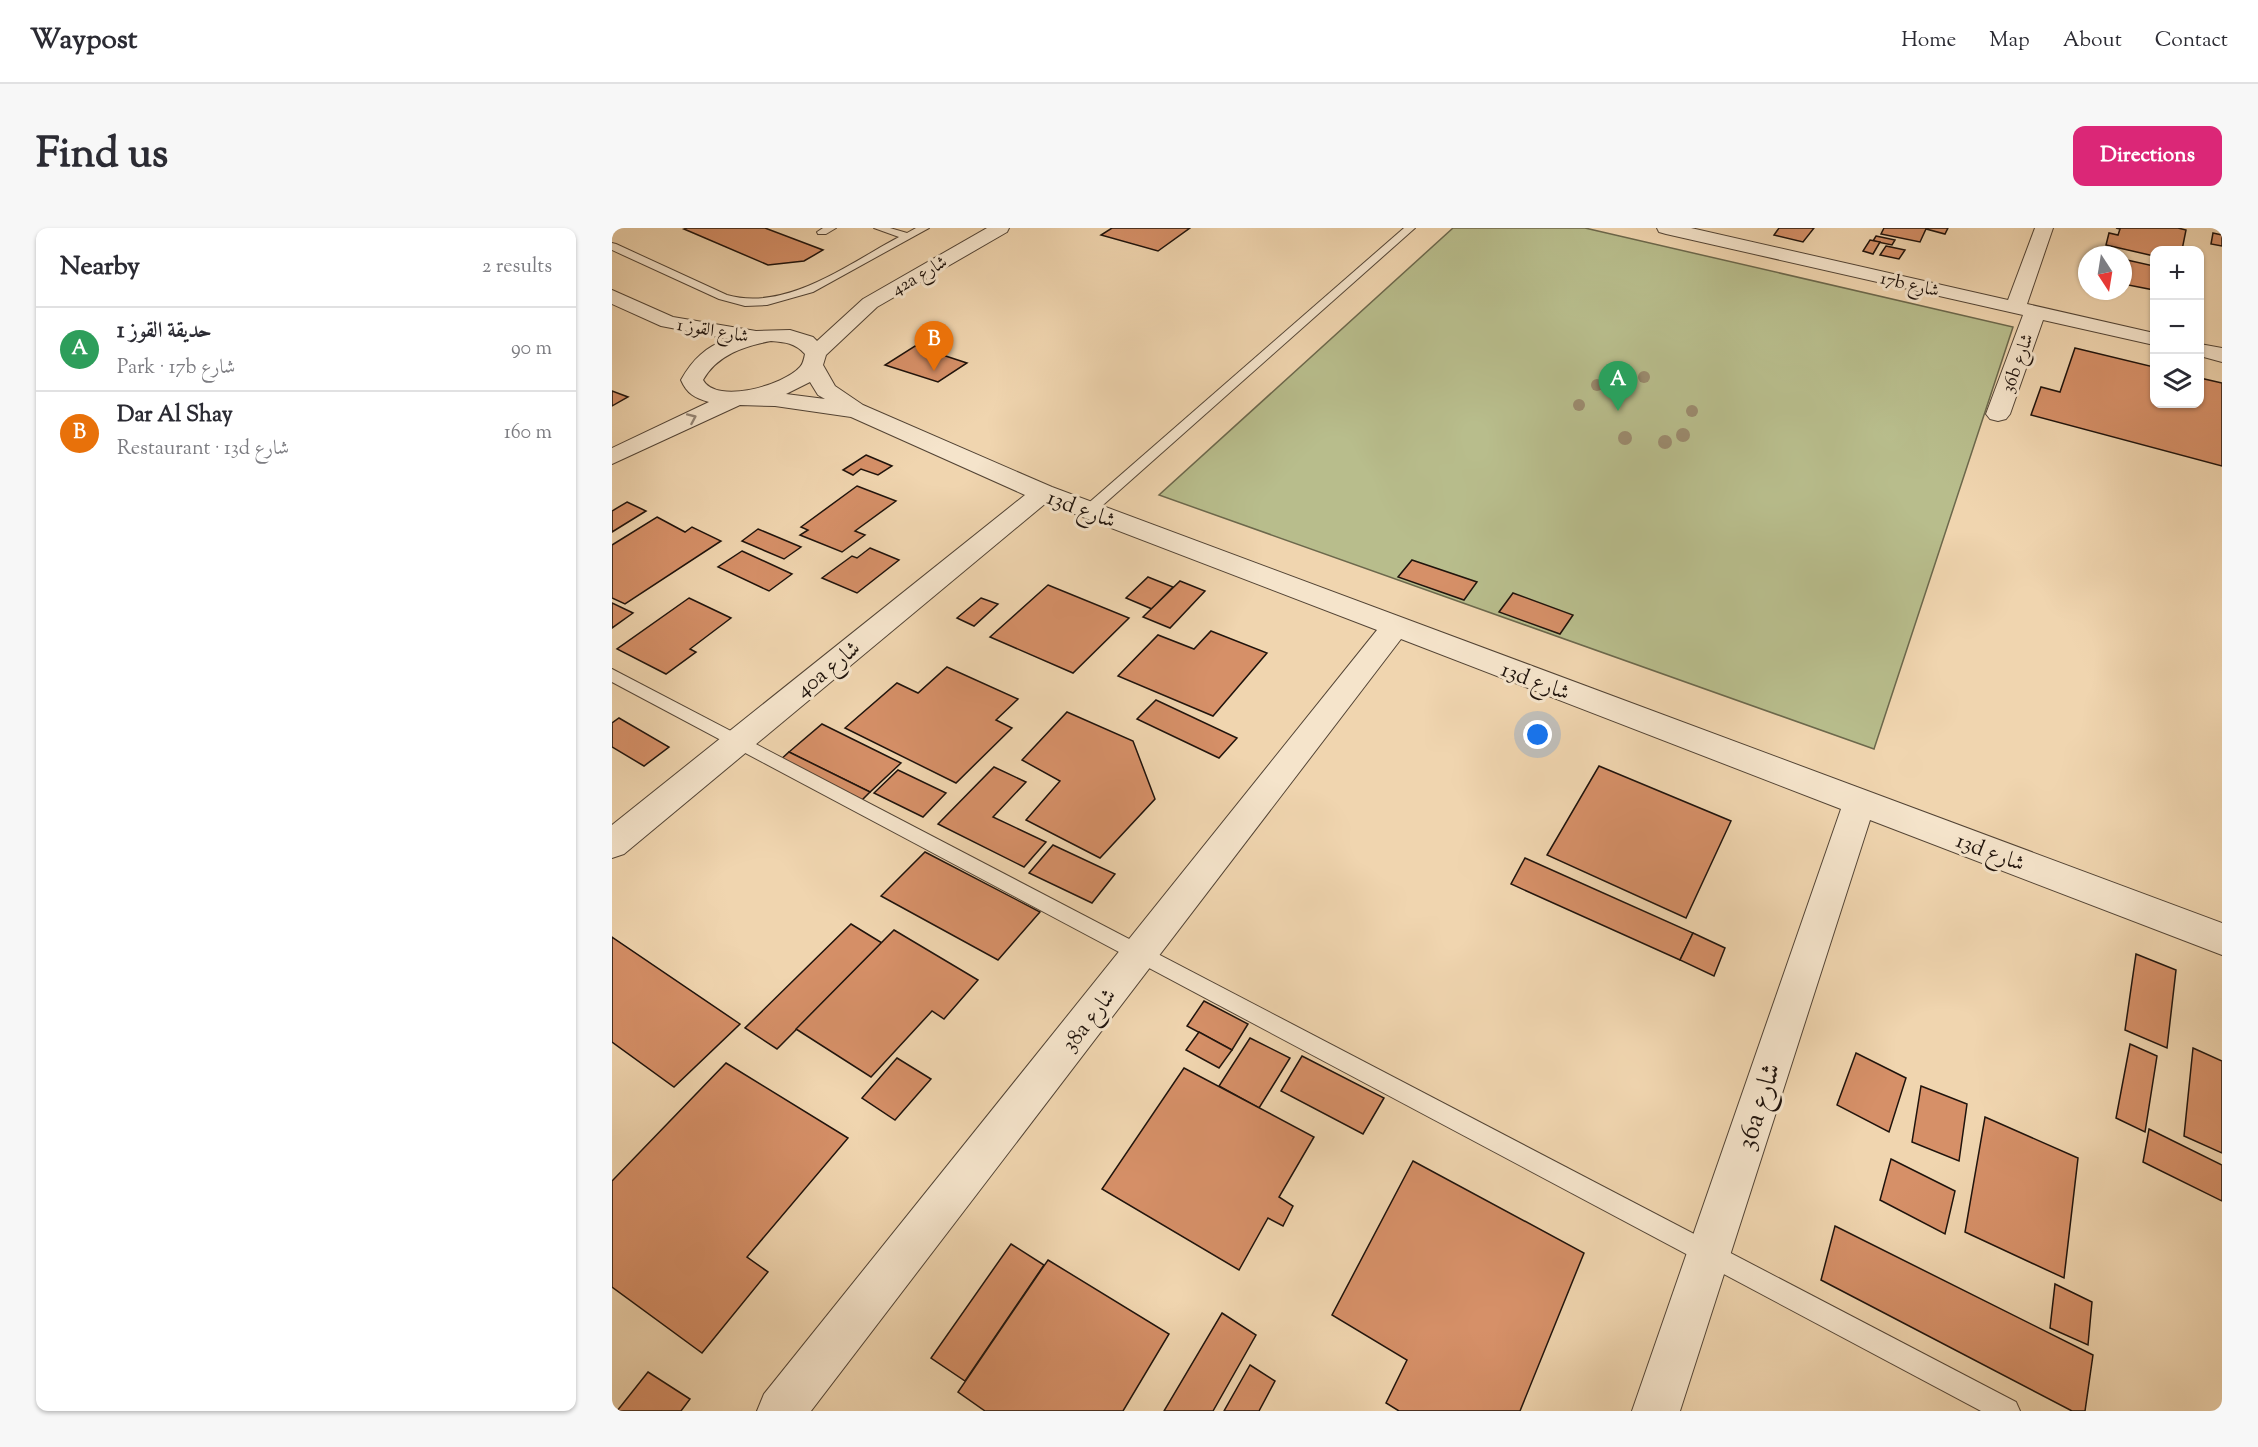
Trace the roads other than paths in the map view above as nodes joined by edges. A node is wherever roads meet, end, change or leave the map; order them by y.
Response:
1 (879, 228) edge
2 (924, 228) edge
3 (1000, 228) edge
4 (1410, 228) edge
5 (1666, 228) edge
6 (2044, 228) edge
7 (1701, 232) edge
8 (908, 237) junction
9 (612, 246) edge
10 (612, 296) edge
11 (870, 303) junction
12 (2025, 310) junction
13 (668, 322) junction
14 (768, 336) junction
15 (2150, 338) edge
16 (2204, 351) edge
17 (2222, 355) edge
18 (815, 359) junction
19 (685, 374) junction
20 (743, 398) junction
21 (855, 410) junction
22 (1998, 414) dead end
23 (616, 454) edge
24 (1043, 493) junction
25 (1089, 510) junction
26 (1395, 627) junction
27 (612, 675) edge
28 (737, 741) junction
29 (1860, 801) junction
30 (612, 844) edge
31 (2222, 939) edge
32 (1139, 954) junction
33 (1709, 1254) junction
34 (780, 1411) edge
35 (1656, 1411) edge
36 (2007, 1411) edge

1 - 8 lane
2 - 8 lane
3 - 11 street, 42a شارع
4 - 25 lane
5 - 7 street, 17b شارع
6 - 12 street, 36b شارع
7 - 12 street, 17b شارع
8 - 9 lane
10 - 13 street, شارع القوز 1
11 - 14 street, 42a شارع
11 - 18 street, 42a شارع
12 - 15 street, 17b شارع
12 - 22 street, 36b شارع
13 - 14 street, شارع القوز 1
13 - 19 street, شارع القوز 1
14 - 18 street, شارع القوز 1
14 - 19 street, 42a شارع
16 - 17 street
18 - 20 street, 42a شارع
18 - 21 street, 13d شارع
19 - 20 street, شارع القوز 1
19 - 23 street
20 - 21 street, 13d شارع
23 -> 20 street
21 - 24 street, 13d شارع
24 - 25 street, 13d شارع
24 - 28 street, 40a شارع
25 - 26 street, 13d شارع
26 - 29 street, 13d شارع
26 - 32 street, 38a شارع
27 - 28 lane
28 - 30 street, 40a شارع
28 - 32 lane
29 - 31 street, 13d شارع
29 - 33 street, 36a شارع
32 - 33 lane
32 - 34 street, 38a شارع
33 - 35 street, 36a شارع
33 - 36 lane

